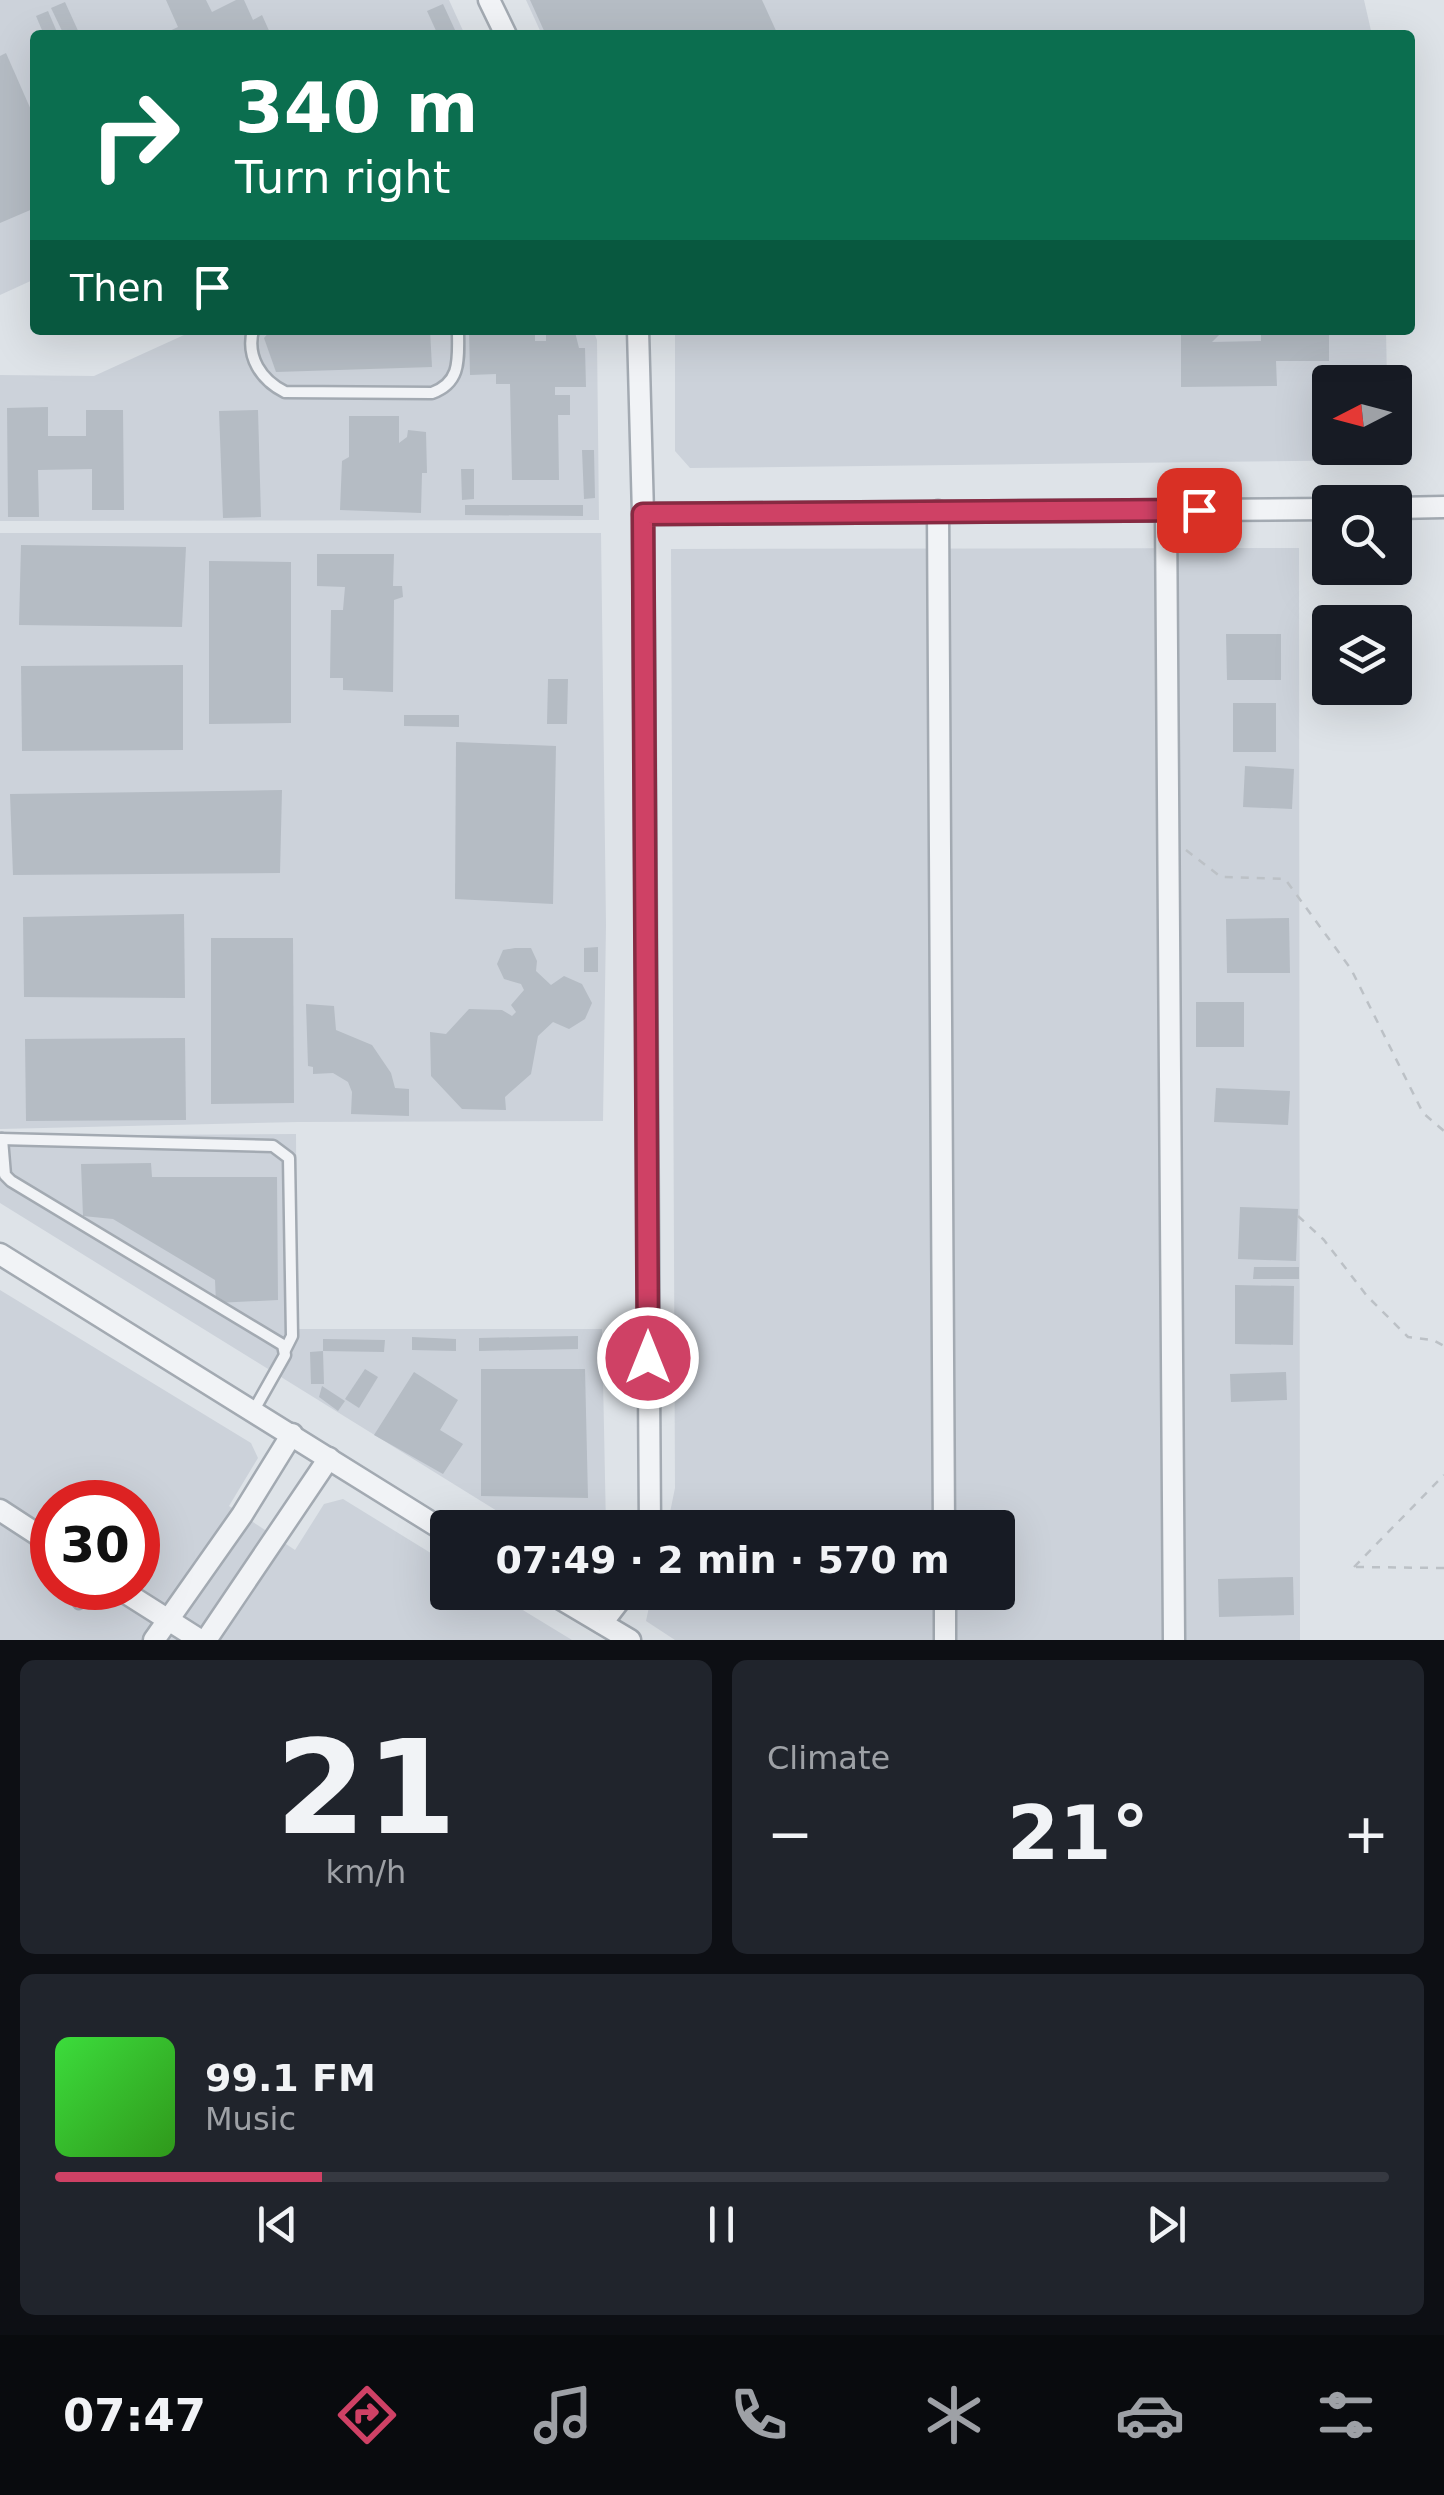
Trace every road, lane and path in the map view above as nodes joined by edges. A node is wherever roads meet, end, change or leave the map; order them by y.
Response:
1 (490, 0) edge
2 (504, 30) edge
3 (252, 335) edge
4 (458, 335) edge
5 (638, 335) edge
6 (1444, 507) edge
7 (1312, 508) edge
8 (1412, 508) edge
9 (1166, 510) junction
10 (938, 511) junction
11 (643, 514) junction
12 (1168, 837) junction
13 (1444, 1132) edge
14 (1, 1139) edge
15 (1298, 1216) dead end
16 (0, 1254) edge
17 (1444, 1346) edge
18 (285, 1350) junction
19 (254, 1410) junction
20 (292, 1434) junction
21 (330, 1458) junction
22 (1444, 1475) edge
23 (0, 1510) edge
24 (650, 1510) edge
25 (944, 1510) edge
26 (430, 1522) edge
27 (30, 1530) edge
28 (1444, 1568) edge
29 (152, 1610) edge
30 (580, 1610) edge
31 (612, 1610) edge
32 (944, 1610) edge
33 (168, 1620) junction
34 (602, 1623) junction
35 (154, 1640) edge
36 (203, 1640) edge
37 (630, 1640) edge
38 (945, 1640) edge
39 (1174, 1640) edge

1 - 2 street
3 - 4 lane
5 - 11 street
6 - 8 street
7 - 9 street
9 - 10 street
9 - 12 street
10 - 11 street
10 - 25 street
11 - 24 street
12 - 13 path
12 - 39 street
14 - 18 lane
14 - 18 lane
15 - 17 path
16 - 19 street
18 - 19 lane
19 - 20 street
20 - 21 street
20 - 33 street
21 - 26 street
21 - 36 street
22 - 28 path
23 - 27 street
29 - 33 street
30 - 34 street
31 - 34 street
32 - 38 street
33 - 35 street
33 - 36 street
34 - 37 street

